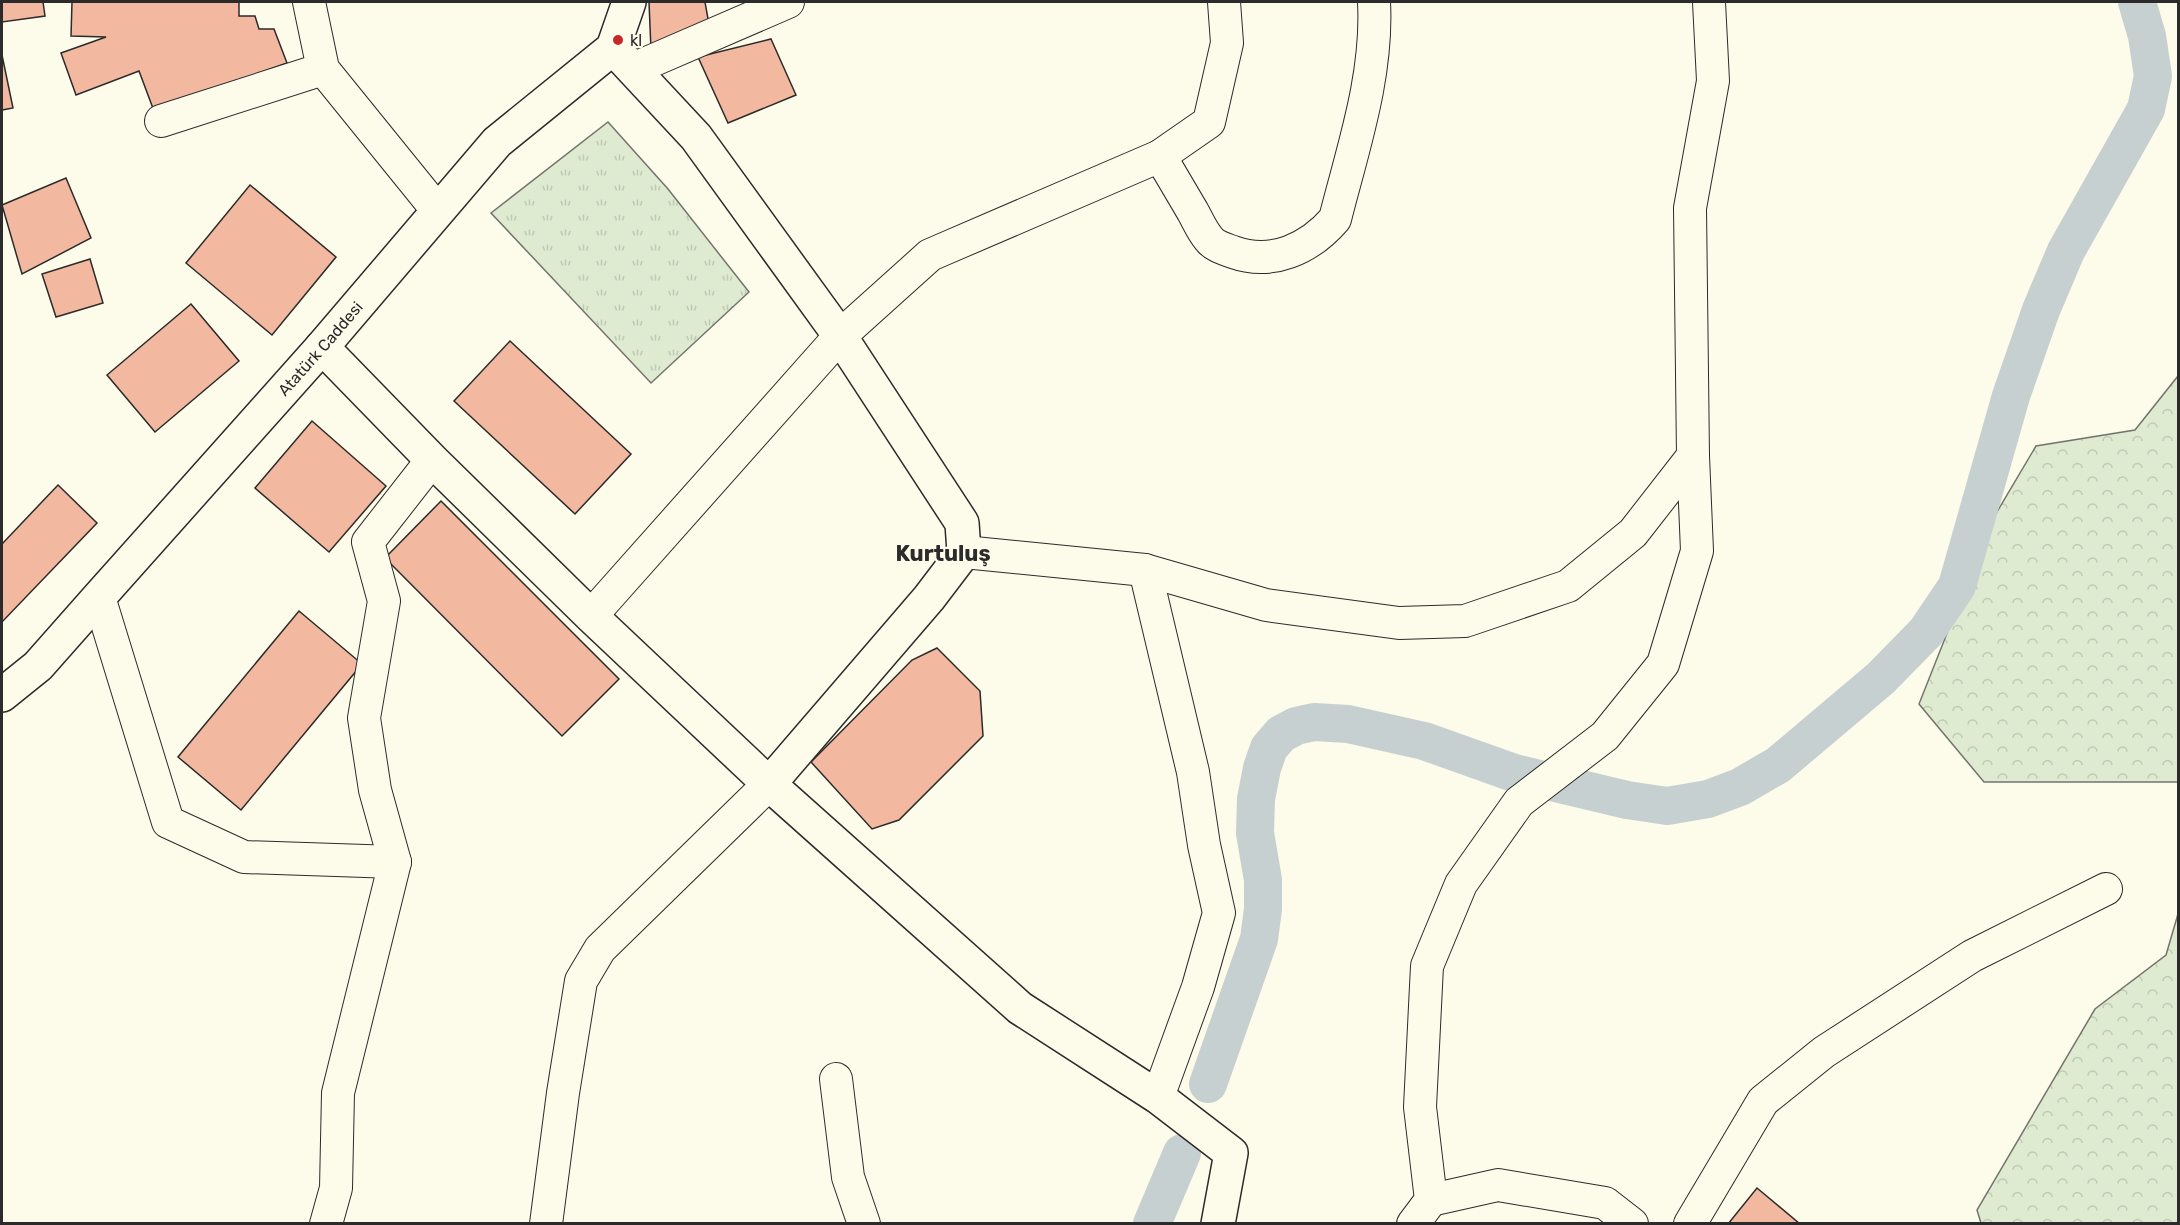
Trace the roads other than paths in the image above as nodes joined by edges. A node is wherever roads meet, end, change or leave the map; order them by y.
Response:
1 (309, 2) edge
2 (629, 2) edge
3 (788, 2) edge
4 (1224, 2) edge
5 (1374, 2) edge
6 (1709, 2) edge
7 (623, 58) junction
8 (323, 69) junction
9 (161, 121) dead end
10 (1160, 156) junction
11 (438, 211) junction
12 (840, 336) junction
13 (322, 347) junction
14 (1693, 456) junction
15 (432, 460) junction
16 (964, 552) junction
17 (1145, 570) junction
18 (99, 597) junction
19 (591, 616) junction
20 (2, 695) edge
21 (769, 784) junction
22 (395, 862) junction
23 (2106, 889) dead end
24 (836, 1079) dead end
25 (1158, 1097) junction
26 (1422, 1212) edge
27 (1224, 1223) edge
28 (326, 1224) edge
29 (546, 1224) edge
30 (864, 1224) edge
31 (1632, 1224) edge
32 (1690, 1224) edge

1 - 8 street
2 - 7 street
3 - 7 street
4 - 10 street
5 - 10 street
6 - 14 street
7 - 11 street, Atatürk Caddesi
7 - 12 street
8 - 9 street
8 - 11 street
10 - 12 street
11 - 13 street, Atatürk Caddesi
12 - 16 street
12 - 19 street
13 - 15 street
13 - 18 street, Atatürk Caddesi
14 - 17 street
14 - 26 street
15 - 19 street
15 - 22 street
16 - 17 street
16 - 21 street
17 - 25 street
18 - 20 street, Atatürk Caddesi
18 - 22 street
19 - 21 street
21 - 25 street
21 - 29 street
22 - 28 street
23 - 32 street
24 - 30 street
25 - 27 street
26 - 31 street

